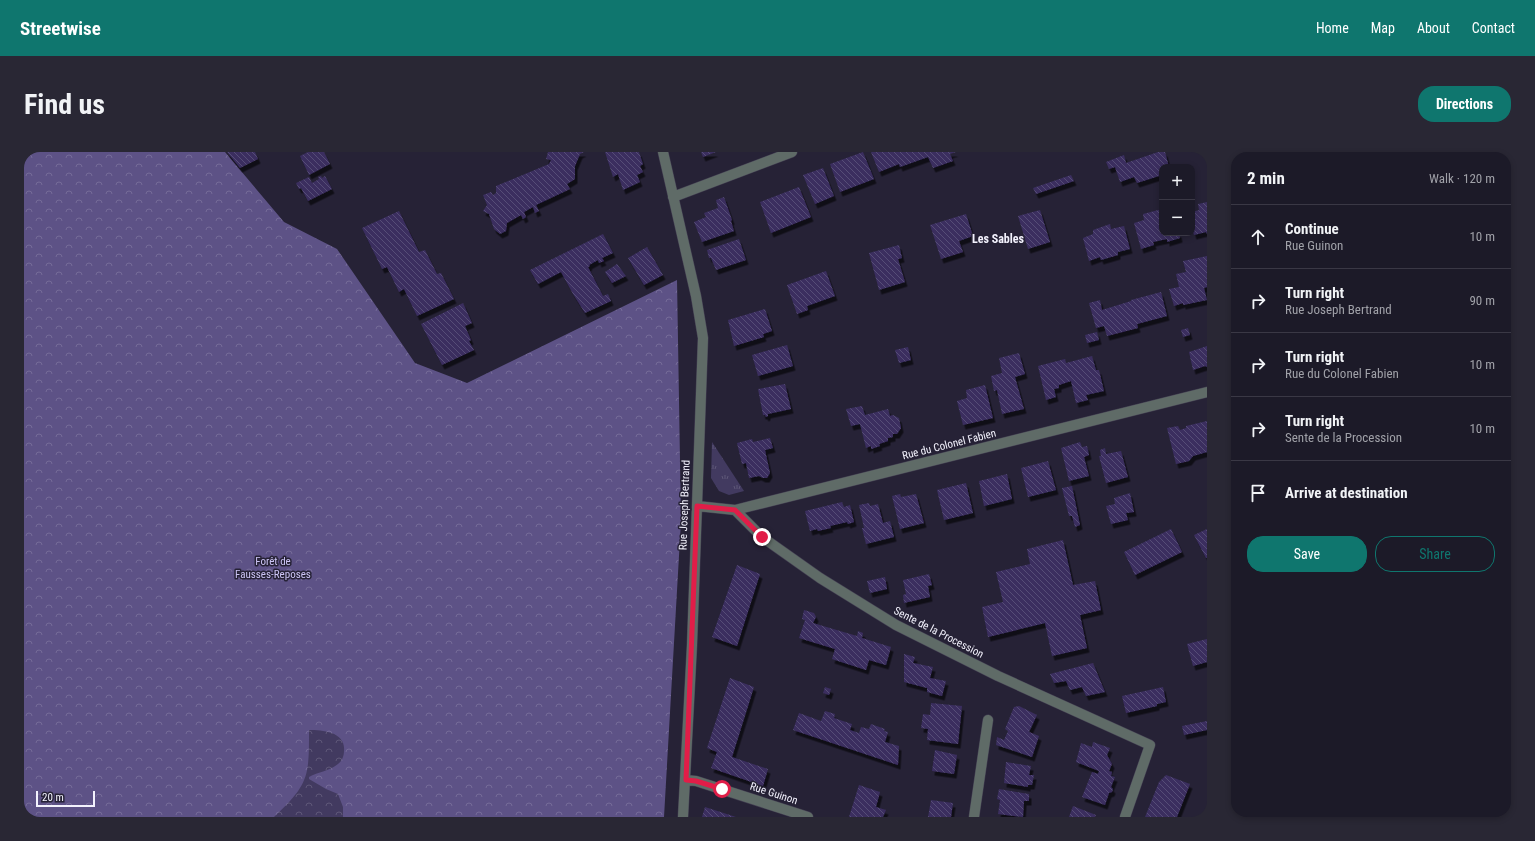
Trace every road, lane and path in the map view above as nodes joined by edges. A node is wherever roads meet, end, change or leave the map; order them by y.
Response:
1 (663, 152) edge
2 (792, 152) edge
3 (673, 197) junction
4 (1207, 392) edge
5 (697, 506) junction
6 (735, 510) junction
7 (988, 720) dead end
8 (686, 780) junction
9 (683, 817) edge
10 (808, 817) edge
11 (974, 817) edge
12 (1125, 817) edge

1 - 3 street, Rue Joseph Bertrand
2 - 3 street
3 - 5 street, Rue Joseph Bertrand
4 - 6 street, Rue du Colonel Fabien
5 - 6 street, Rue du Colonel Fabien
5 - 8 street, Rue Joseph Bertrand
6 - 12 street, Sente de la Procession
7 - 11 street
8 - 9 street, Rue Joseph Bertrand
8 - 10 street, Rue Guinon

